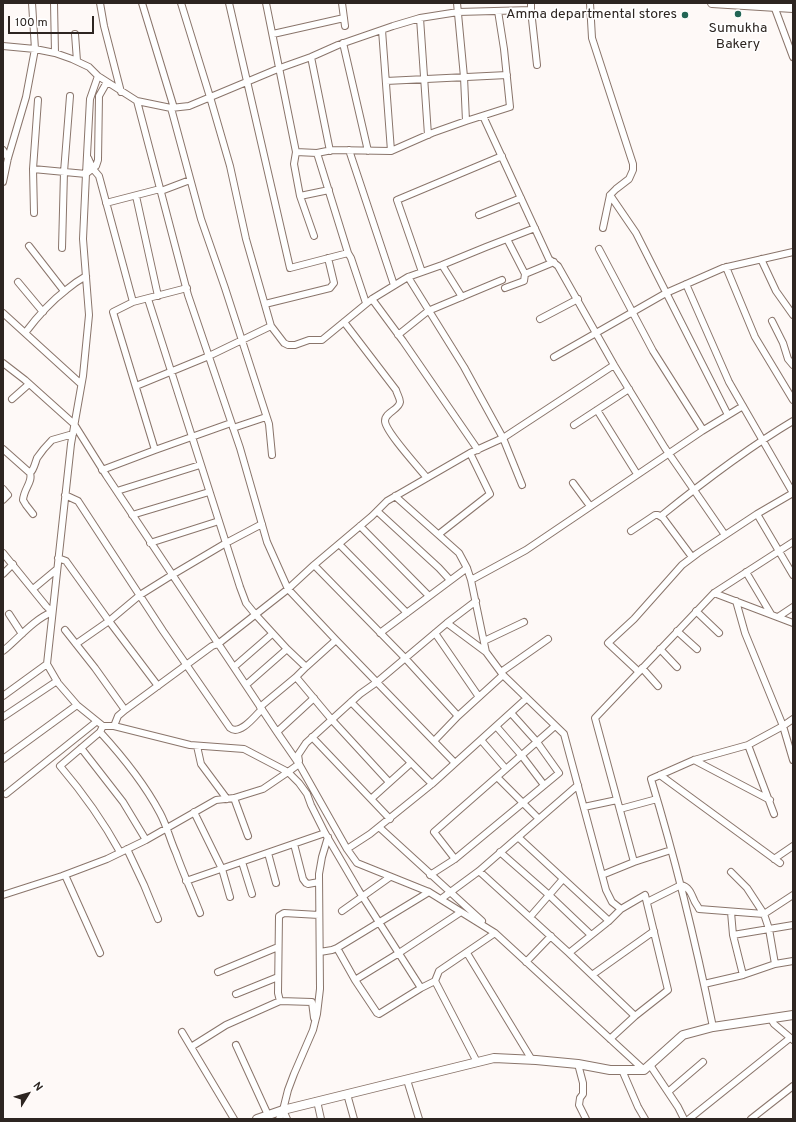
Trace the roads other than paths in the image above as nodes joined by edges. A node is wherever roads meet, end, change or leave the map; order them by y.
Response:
1 (32, 3) edge
2 (54, 3) edge
3 (100, 3) edge
4 (142, 3) edge
5 (181, 3) edge
6 (228, 3) edge
7 (266, 3) edge
8 (342, 3) edge
9 (457, 3) edge
10 (590, 3) edge
11 (712, 3) edge
12 (722, 3) edge
13 (780, 5) edge
14 (531, 6) edge
15 (793, 8) edge
16 (498, 11) junction
17 (458, 12) junction
18 (344, 18) junction
19 (420, 18) junction
20 (345, 26) dead end
21 (382, 30) junction
22 (75, 34) dead end
23 (273, 34) junction
24 (343, 43) junction
25 (3, 46) edge
26 (35, 49) junction
27 (54, 53) junction
28 (311, 57) junction
29 (793, 57) edge
30 (77, 62) junction
31 (537, 65) dead end
32 (280, 68) junction
33 (507, 75) junction
34 (98, 76) junction
35 (464, 77) junction
36 (424, 79) junction
37 (386, 81) junction
38 (107, 82) junction
39 (247, 82) junction
40 (121, 92) junction
41 (70, 96) dead end
42 (210, 98) junction
43 (38, 100) dead end
44 (137, 102) junction
45 (173, 108) junction
46 (484, 116) junction
47 (466, 121) junction
48 (428, 135) junction
49 (3, 150) edge
50 (349, 150) junction
51 (330, 151) junction
52 (368, 151) junction
53 (391, 151) junction
54 (296, 152) junction
55 (317, 153) junction
56 (88, 156) junction
57 (502, 156) junction
58 (8, 158) junction
59 (33, 169) junction
60 (93, 169) junction
61 (64, 172) junction
62 (86, 174) junction
63 (190, 180) junction
64 (3, 182) edge
65 (160, 190) junction
66 (329, 190) junction
67 (610, 195) junction
68 (136, 196) junction
69 (300, 196) junction
70 (521, 198) junction
71 (106, 203) junction
72 (34, 213) dead end
73 (480, 215) dead end
74 (535, 228) junction
75 (603, 228) dead end
76 (314, 236) dead end
77 (507, 239) junction
78 (29, 246) dead end
79 (62, 248) dead end
80 (599, 249) dead end
81 (793, 252) edge
82 (348, 253) junction
83 (328, 258) junction
84 (761, 259) junction
85 (554, 262) junction
86 (442, 265) junction
87 (726, 267) junction
88 (422, 272) junction
89 (525, 274) junction
90 (86, 276) junction
91 (408, 277) junction
92 (502, 280) dead end
93 (18, 282) dead end
94 (686, 284) junction
95 (394, 285) junction
96 (187, 288) junction
97 (505, 288) dead end
98 (64, 291) junction
99 (666, 293) junction
100 (158, 296) junction
101 (462, 297) junction
102 (148, 298) junction
103 (372, 299) junction
104 (578, 300) junction
105 (133, 302) junction
106 (265, 304) junction
107 (366, 304) junction
108 (428, 311) junction
109 (43, 312) junction
110 (632, 312) junction
111 (3, 313) edge
112 (793, 315) edge
113 (540, 319) dead end
114 (772, 321) dead end
115 (344, 322) junction
116 (272, 326) junction
117 (596, 332) junction
118 (25, 333) junction
119 (398, 335) junction
120 (241, 340) junction
121 (209, 356) junction
122 (554, 356) dead end
123 (3, 363) edge
124 (614, 365) junction
125 (793, 366) edge
126 (171, 372) junction
127 (29, 384) junction
128 (81, 384) junction
129 (136, 386) junction
130 (629, 389) junction
131 (12, 398) dead end
132 (793, 400) edge
133 (743, 406) junction
134 (597, 410) junction
135 (728, 415) junction
136 (266, 417) junction
137 (793, 422) edge
138 (74, 424) junction
139 (574, 425) dead end
140 (232, 426) junction
141 (703, 430) junction
142 (72, 434) junction
143 (191, 437) junction
144 (503, 438) junction
145 (762, 440) junction
146 (3, 449) edge
147 (155, 450) junction
148 (478, 450) junction
149 (470, 453) junction
150 (669, 453) junction
151 (272, 455) dead end
152 (200, 465) junction
153 (102, 470) junction
154 (30, 473) junction
155 (638, 474) junction
156 (427, 478) junction
157 (573, 483) dead end
158 (522, 485) dead end
159 (3, 489) edge
160 (694, 489) junction
161 (116, 491) junction
162 (209, 492) junction
163 (793, 493) edge
164 (65, 494) junction
165 (395, 496) junction
166 (3, 500) edge
167 (590, 506) junction
168 (377, 511) junction
169 (33, 514) dead end
170 (756, 514) junction
171 (132, 515) junction
172 (661, 516) junction
173 (219, 520) junction
174 (262, 524) junction
175 (360, 526) junction
176 (631, 531) dead end
177 (439, 534) junction
178 (725, 535) junction
179 (793, 542) edge
180 (150, 543) junction
181 (226, 543) junction
182 (339, 544) junction
183 (778, 551) junction
184 (3, 553) edge
185 (692, 557) junction
186 (58, 558) junction
187 (13, 564) junction
188 (314, 565) junction
189 (467, 568) junction
190 (57, 570) junction
191 (746, 572) junction
192 (3, 574) edge
193 (793, 574) edge
194 (172, 575) junction
195 (450, 580) junction
196 (471, 580) junction
197 (33, 589) junction
198 (288, 589) junction
199 (714, 593) junction
200 (140, 595) junction
201 (429, 596) junction
202 (476, 601) junction
203 (736, 601) junction
204 (793, 607) edge
205 (696, 611) junction
206 (52, 612) junction
207 (406, 613) junction
208 (8, 614) dead end
209 (255, 614) junction
210 (771, 614) junction
211 (778, 617) junction
212 (109, 621) junction
213 (524, 622) dead end
214 (448, 623) junction
215 (793, 623) edge
216 (66, 630) dead end
217 (677, 631) junction
218 (380, 633) junction
219 (435, 633) junction
220 (719, 633) dead end
221 (22, 634) junction
222 (272, 634) junction
223 (548, 639) dead end
224 (336, 640) junction
225 (484, 641) junction
226 (76, 644) junction
227 (218, 644) junction
228 (286, 649) junction
229 (660, 649) junction
230 (696, 649) dead end
231 (3, 651) edge
232 (486, 652) junction
233 (405, 658) junction
234 (47, 664) junction
235 (186, 665) junction
236 (234, 667) junction
237 (306, 667) junction
238 (677, 667) dead end
239 (640, 670) junction
240 (502, 673) junction
241 (296, 677) junction
242 (57, 681) junction
243 (377, 682) junction
244 (246, 685) junction
245 (158, 686) junction
246 (658, 686) dead end
247 (3, 696) edge
248 (479, 697) junction
249 (314, 698) junction
250 (527, 698) junction
251 (351, 702) junction
252 (77, 705) junction
253 (261, 708) junction
254 (125, 710) junction
255 (511, 713) junction
256 (458, 716) junction
257 (3, 718) edge
258 (793, 719) edge
259 (332, 720) junction
260 (96, 722) junction
261 (103, 726) junction
262 (114, 726) junction
263 (496, 726) junction
264 (555, 726) junction
265 (783, 726) junction
266 (100, 732) junction
267 (277, 732) junction
268 (312, 737) junction
269 (480, 740) junction
270 (434, 741) junction
271 (537, 742) junction
272 (748, 745) junction
273 (197, 746) junction
274 (81, 748) junction
275 (522, 756) junction
276 (792, 757) edge
277 (3, 759) edge
278 (694, 760) junction
279 (411, 763) junction
280 (455, 763) junction
281 (299, 764) junction
282 (506, 769) junction
283 (288, 772) junction
284 (660, 775) junction
285 (497, 777) junction
286 (389, 782) junction
287 (432, 784) junction
288 (544, 785) junction
289 (578, 785) junction
290 (6, 794) dead end
291 (230, 798) junction
292 (370, 799) junction
293 (657, 799) junction
294 (617, 800) junction
295 (770, 800) junction
296 (523, 803) junction
297 (584, 807) junction
298 (620, 809) junction
299 (194, 812) junction
300 (774, 814) dead end
301 (390, 819) junction
302 (539, 819) junction
303 (167, 827) junction
304 (379, 827) junction
305 (327, 835) junction
306 (248, 836) dead end
307 (518, 837) junction
308 (146, 840) junction
309 (294, 844) junction
310 (793, 846) edge
311 (127, 849) junction
312 (347, 849) junction
313 (671, 850) junction
314 (120, 852) junction
315 (500, 852) junction
316 (268, 853) junction
317 (455, 859) junction
318 (774, 859) junction
319 (242, 862) junction
320 (634, 862) junction
321 (780, 863) dead end
322 (222, 869) junction
323 (479, 871) junction
324 (731, 872) dead end
325 (430, 874) junction
326 (65, 875) junction
327 (602, 875) junction
328 (390, 876) junction
329 (563, 879) junction
330 (186, 881) junction
331 (319, 882) junction
332 (276, 883) dead end
333 (681, 885) junction
334 (429, 892) junction
335 (450, 893) junction
336 (252, 894) dead end
337 (3, 895) edge
338 (549, 895) junction
339 (362, 896) junction
340 (793, 896) edge
341 (230, 897) dead end
342 (441, 900) junction
343 (647, 902) junction
344 (621, 909) junction
345 (342, 911) dead end
346 (200, 912) dead end
347 (462, 912) junction
348 (731, 912) junction
349 (764, 914) junction
350 (319, 915) junction
351 (530, 917) junction
352 (158, 919) dead end
353 (609, 921) junction
354 (379, 923) junction
355 (793, 925) edge
356 (654, 930) junction
357 (768, 930) junction
358 (495, 933) junction
359 (591, 935) junction
360 (733, 935) junction
361 (551, 936) junction
362 (278, 947) junction
363 (337, 948) junction
364 (320, 952) junction
365 (467, 952) junction
366 (100, 953) dead end
367 (568, 953) junction
368 (399, 954) junction
369 (793, 961) edge
370 (526, 962) junction
371 (775, 964) junction
372 (218, 972) dead end
373 (592, 975) junction
374 (742, 975) junction
375 (278, 977) junction
376 (355, 980) junction
377 (434, 981) junction
378 (704, 984) junction
379 (421, 988) junction
380 (236, 994) dead end
381 (280, 1001) junction
382 (793, 1015) edge
383 (635, 1016) junction
384 (772, 1019) junction
385 (315, 1022) junction
386 (713, 1027) junction
387 (182, 1032) dead end
388 (610, 1039) junction
389 (792, 1039) edge
390 (236, 1045) dead end
391 (191, 1047) junction
392 (532, 1060) junction
393 (477, 1062) junction
394 (703, 1062) dead end
395 (578, 1064) junction
396 (647, 1068) junction
397 (622, 1070) junction
398 (407, 1080) junction
399 (793, 1086) edge
400 (668, 1092) junction
401 (347, 1094) junction
402 (317, 1102) junction
403 (283, 1110) junction
404 (268, 1115) junction
405 (234, 1119) edge
406 (257, 1119) edge
407 (279, 1119) edge
408 (287, 1119) edge
409 (321, 1119) edge
410 (354, 1119) edge
411 (419, 1119) edge
412 (586, 1119) edge
413 (645, 1119) edge
414 (684, 1119) edge
415 (689, 1119) edge
416 (751, 1119) edge

1 - 26 street
2 - 27 street
3 - 40 street
4 - 45 street
5 - 42 street
6 - 39 street
7 - 23 street
8 - 18 street
9 - 17 street
10 - 67 street
11 - 12 street
12 - 13 street
13 - 15 street
13 - 29 street
14 - 16 street
14 - 31 street
16 - 17 street
16 - 33 street
17 - 19 street
17 - 35 street
18 - 20 street
18 - 23 street
19 - 21 street
19 - 36 street
21 - 24 street
21 - 37 street
22 - 30 street
23 - 32 street
24 - 28 street
24 - 52 street
25 - 26 street
26 - 27 street
26 - 58 street
27 - 30 street
28 - 32 street
28 - 51 street
30 - 34 street
32 - 39 street
32 - 54 street
33 - 35 street
33 - 46 street
34 - 38 street
34 - 56 street
35 - 36 street
35 - 47 street
36 - 37 street
36 - 48 street
37 - 53 street
38 - 40 street
38 - 60 street
39 - 42 street
39 - 83 street
40 - 44 street
41 - 61 street
42 - 45 street
42 - 106 street
43 - 59 street
44 - 45 street
44 - 65 street
45 - 63 street
46 - 47 street
46 - 57 street
47 - 48 street
48 - 53 street
49 - 58 street
50 - 51 street
50 - 52 street
50 - 95 street
51 - 55 street
52 - 53 street
54 - 55 street
54 - 69 street
55 - 66 street
56 - 60 street
56 - 62 street
57 - 70 street
57 - 88 street
58 - 64 street
59 - 61 street
59 - 72 street
60 - 62 street
60 - 71 street
61 - 62 street
61 - 79 street
62 - 90 street
63 - 65 street
63 - 120 street
65 - 68 street
65 - 96 street
66 - 69 street
66 - 82 street
67 - 75 street
67 - 99 street
68 - 71 street
68 - 100 street
69 - 76 street
70 - 73 street
70 - 74 street
71 - 105 street
74 - 77 street
74 - 85 street
77 - 86 street
77 - 89 street
78 - 98 street
80 - 110 street
81 - 84 street
82 - 83 street
82 - 107 street
83 - 106 street
84 - 87 street
84 - 112 street
85 - 89 street
85 - 104 street
86 - 88 street
86 - 101 street
87 - 94 street
87 - 132 street
88 - 91 street
89 - 97 street
90 - 98 street
90 - 128 street
91 - 95 street
91 - 108 street
92 - 101 street
93 - 109 street
94 - 99 street
94 - 133 street
95 - 103 street
96 - 100 street
96 - 121 street
98 - 109 street
99 - 110 street
99 - 135 street
100 - 102 street
101 - 108 street
102 - 105 street
102 - 126 street
103 - 107 street
103 - 119 street
104 - 113 street
104 - 117 street
105 - 129 street
106 - 116 street
107 - 115 street
108 - 119 street
108 - 144 street
109 - 118 street
110 - 117 street
110 - 141 street
111 - 118 street
114 - 125 street
115 - 116 street
115 - 156 street
116 - 120 street
117 - 122 street
117 - 124 street
118 - 128 street
119 - 148 street
120 - 121 street
120 - 136 street
121 - 126 street
121 - 140 street
123 - 127 street
124 - 130 street
124 - 144 street
126 - 129 street
126 - 143 street
127 - 131 street
127 - 138 street
128 - 138 street
129 - 147 street
130 - 134 street
130 - 150 street
133 - 135 street
133 - 145 street
134 - 139 street
134 - 155 street
135 - 141 street
136 - 140 street
136 - 151 street
137 - 145 street
138 - 142 street
138 - 153 street
140 - 143 street
140 - 174 street
141 - 150 street
142 - 154 street
142 - 164 street
143 - 147 street
143 - 152 street
144 - 148 street
144 - 158 street
145 - 160 street
145 - 163 street
146 - 154 street
147 - 153 street
148 - 149 street
149 - 156 street
149 - 177 street
150 - 155 street
150 - 160 street
152 - 161 street
152 - 162 street
153 - 161 street
154 - 169 street
155 - 167 street
156 - 165 street
157 - 167 street
159 - 166 street
160 - 172 street
160 - 178 street
161 - 171 street
162 - 171 street
162 - 173 street
163 - 170 street
164 - 186 street
164 - 200 street
165 - 168 street
165 - 177 street
167 - 196 street
168 - 175 street
168 - 195 street
170 - 178 street
170 - 183 street
171 - 180 street
172 - 176 street
172 - 185 street
173 - 180 street
173 - 181 street
174 - 181 street
174 - 198 street
175 - 182 street
175 - 201 street
177 - 189 street
178 - 185 street
179 - 183 street
180 - 194 street
181 - 194 street
181 - 209 street
182 - 188 street
182 - 207 street
183 - 191 street
183 - 193 street
184 - 187 street
185 - 239 street
186 - 190 street
186 - 212 street
187 - 192 street
187 - 197 street
188 - 198 street
188 - 218 street
189 - 195 street
189 - 196 street
190 - 197 street
190 - 206 street
191 - 199 street
191 - 210 street
194 - 200 street
194 - 227 street
195 - 201 street
196 - 202 street
197 - 206 street
198 - 209 street
198 - 224 street
199 - 203 street
199 - 205 street
200 - 212 street
200 - 235 street
201 - 207 street
202 - 214 street
202 - 225 street
203 - 210 street
203 - 265 street
204 - 211 street
205 - 217 street
205 - 220 street
206 - 221 street
206 - 234 street
207 - 218 street
208 - 221 street
209 - 222 street
209 - 227 street
210 - 211 street
211 - 215 street
212 - 226 street
212 - 245 street
213 - 225 street
214 - 219 street
214 - 232 street
216 - 226 street
217 - 229 street
217 - 230 street
218 - 233 street
219 - 233 street
219 - 248 street
221 - 231 street
222 - 228 street
222 - 236 street
223 - 240 street
224 - 237 street
224 - 243 street
225 - 232 street
226 - 254 street
227 - 235 street
227 - 236 street
228 - 237 street
228 - 244 street
229 - 238 street
229 - 239 street
232 - 240 street
233 - 243 street
233 - 256 street
234 - 242 street
234 - 247 street
235 - 245 street
235 - 253 street
236 - 244 street
237 - 241 street
239 - 246 street
239 - 294 street
240 - 248 street
240 - 250 street
241 - 249 street
241 - 253 street
242 - 252 street
242 - 257 street
243 - 251 street
243 - 270 street
244 - 253 street
245 - 254 street
248 - 256 street
249 - 259 street
249 - 267 street
250 - 255 street
250 - 264 street
251 - 259 street
251 - 279 street
252 - 260 street
252 - 277 street
253 - 267 street
254 - 262 street
255 - 263 street
255 - 271 street
256 - 270 street
258 - 265 street
259 - 268 street
259 - 286 street
260 - 261 street
260 - 290 street
261 - 262 street
261 - 266 street
262 - 273 street
263 - 269 street
263 - 275 street
264 - 271 street
264 - 289 street
265 - 272 street
265 - 276 street
266 - 274 street
266 - 303 street
267 - 281 street
268 - 281 street
268 - 292 street
269 - 280 street
269 - 282 street
270 - 280 street
271 - 275 street
271 - 288 street
272 - 278 street
272 - 295 street
273 - 283 street
273 - 291 street
274 - 308 street
274 - 314 street
275 - 282 street
275 - 288 street
278 - 284 street
278 - 295 street
279 - 286 street
279 - 287 street
280 - 287 street
281 - 283 street
281 - 312 street
282 - 285 street
283 - 291 street
283 - 305 street
284 - 293 street
284 - 318 street
285 - 296 street
285 - 317 street
286 - 292 street
287 - 301 street
288 - 296 street
289 - 297 street
289 - 302 street
291 - 299 street
291 - 306 street
292 - 301 street
293 - 298 street
293 - 313 street
294 - 297 street
294 - 298 street
295 - 300 street
296 - 302 street
296 - 317 street
297 - 327 street
298 - 320 street
299 - 303 street
299 - 322 street
301 - 304 street
302 - 307 street
303 - 308 street
303 - 330 street
304 - 312 street
304 - 325 street
305 - 309 street
305 - 331 street
305 - 339 street
307 - 315 street
307 - 329 street
308 - 311 street
309 - 316 street
309 - 331 street
310 - 318 street
311 - 314 street
311 - 352 street
312 - 328 street
313 - 320 street
313 - 333 street
314 - 326 street
315 - 323 street
315 - 338 street
316 - 319 street
316 - 332 street
317 - 325 street
318 - 321 street
319 - 322 street
319 - 336 street
320 - 327 street
322 - 330 street
322 - 341 street
323 - 335 street
323 - 351 street
324 - 349 street
325 - 335 street
326 - 337 street
326 - 366 street
327 - 344 street
328 - 334 street
328 - 339 street
329 - 338 street
329 - 353 street
330 - 346 street
331 - 350 street
333 - 343 street
333 - 348 street
333 - 378 street
334 - 342 street
334 - 354 street
335 - 342 street
335 - 358 street
338 - 351 street
338 - 359 street
339 - 345 street
339 - 354 street
340 - 349 street
342 - 347 street
343 - 344 street
343 - 356 street
344 - 353 street
347 - 358 street
347 - 368 street
348 - 349 street
348 - 360 street
349 - 357 street
350 - 362 street
350 - 364 street
351 - 361 street
353 - 359 street
354 - 363 street
354 - 368 street
355 - 357 street
356 - 373 street
356 - 383 street
357 - 360 street
357 - 371 street
358 - 365 street
358 - 370 street
359 - 367 street
360 - 374 street
361 - 367 street
361 - 370 street
362 - 372 street
362 - 375 street
363 - 364 street
363 - 376 street
364 - 385 street
365 - 377 street
365 - 392 street
367 - 373 street
368 - 376 street
368 - 379 street
369 - 371 street
370 - 388 street
371 - 374 street
373 - 383 street
374 - 378 street
375 - 380 street
375 - 381 street
376 - 379 street
377 - 379 street
377 - 393 street
378 - 386 street
381 - 385 street
381 - 391 street
382 - 384 street
383 - 388 street
384 - 386 street
384 - 389 street
385 - 403 street
386 - 396 street
387 - 391 street
388 - 396 street
389 - 415 street
390 - 404 street
391 - 405 street
392 - 393 street
392 - 395 street
393 - 398 street
394 - 400 street
395 - 397 street
395 - 412 street
396 - 397 street
396 - 400 street
397 - 413 street
398 - 401 street
398 - 411 street
399 - 416 street
400 - 414 street
401 - 402 street
401 - 410 street
402 - 403 street
402 - 409 street
403 - 404 street
403 - 407 street
403 - 408 street
404 - 406 street

